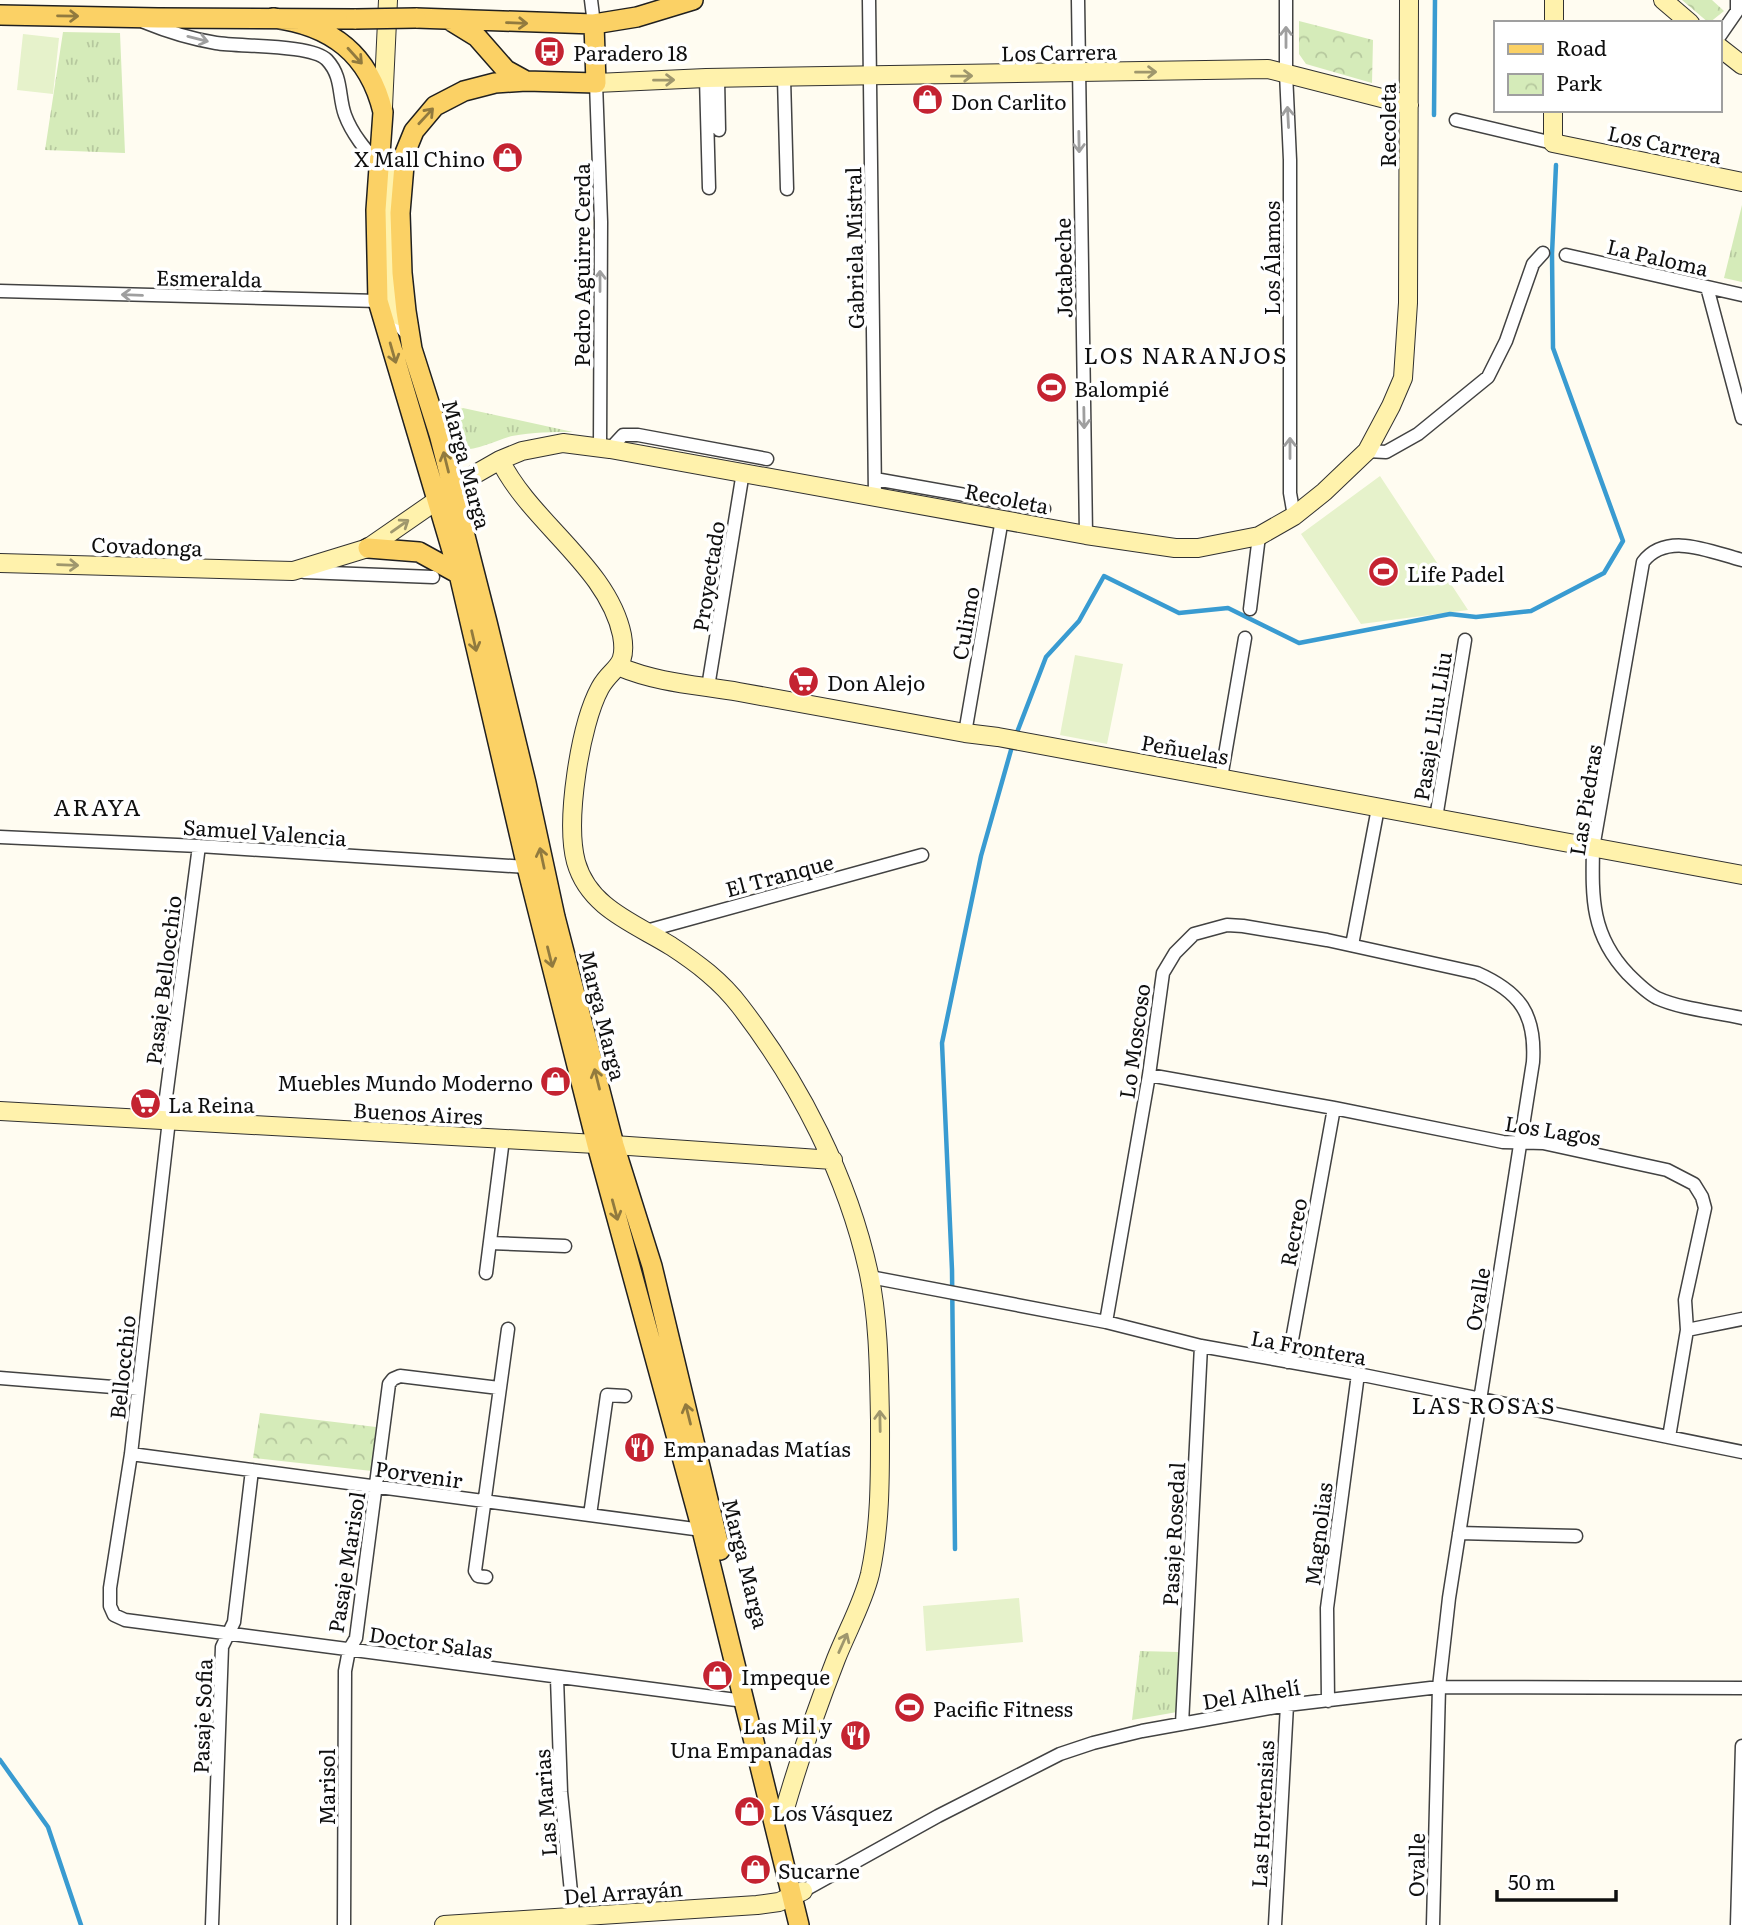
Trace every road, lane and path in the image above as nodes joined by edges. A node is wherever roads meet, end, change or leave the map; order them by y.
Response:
1 (388, 0) edge
2 (693, 0) edge
3 (869, 0) edge
4 (1078, 0) edge
5 (1286, 0) edge
6 (1409, 0) edge
7 (1554, 0) edge
8 (1663, 0) edge
9 (1737, 0) edge
10 (594, 1) edge
11 (0, 15) edge
12 (134, 18) junction
13 (274, 18) junction
14 (448, 19) junction
15 (1554, 21) edge
16 (1688, 21) edge
17 (594, 24) junction
18 (1721, 34) edge
19 (1721, 49) edge
20 (1742, 65) edge
21 (1286, 73) junction
22 (1078, 74) junction
23 (869, 77) junction
24 (712, 78) junction
25 (784, 78) junction
26 (526, 81) junction
27 (596, 83) junction
28 (1409, 106) junction
29 (383, 112) junction
30 (1553, 112) edge
31 (1456, 120) dead end
32 (719, 130) dead end
33 (1553, 143) junction
34 (378, 164) junction
35 (1742, 183) edge
36 (709, 188) dead end
37 (787, 189) dead end
38 (1543, 253) dead end
39 (1566, 255) dead end
40 (1707, 287) junction
41 (0, 291) edge
42 (1742, 295) edge
43 (378, 301) junction
44 (408, 340) junction
45 (1742, 418) edge
46 (605, 448) junction
47 (1367, 451) junction
48 (767, 459) dead end
49 (500, 460) junction
50 (743, 472) junction
51 (875, 488) junction
52 (445, 495) junction
53 (1044, 509) dead end
54 (1294, 516) junction
55 (1002, 519) junction
56 (1086, 535) junction
57 (1259, 536) junction
58 (368, 548) junction
59 (1742, 560) edge
60 (0, 563) edge
61 (293, 571) junction
62 (459, 574) junction
63 (433, 577) dead end
64 (1250, 609) dead end
65 (1245, 638) dead end
66 (1465, 640) dead end
67 (620, 667) junction
68 (708, 687) junction
69 (965, 733) junction
70 (1221, 778) junction
71 (1378, 808) junction
72 (1436, 818) junction
73 (0, 837) edge
74 (199, 846) junction
75 (1593, 848) junction
76 (922, 855) dead end
77 (527, 867) junction
78 (1742, 875) edge
79 (646, 931) junction
80 (1352, 945) junction
81 (1742, 1018) edge
82 (1149, 1075) junction
83 (1334, 1108) junction
84 (0, 1111) edge
85 (166, 1120) junction
86 (503, 1139) junction
87 (1522, 1142) junction
88 (606, 1145) junction
89 (832, 1160) junction
90 (489, 1243) junction
91 (565, 1246) dead end
92 (485, 1273) dead end
93 (870, 1277) junction
94 (1742, 1318) edge
95 (1106, 1322) junction
96 (508, 1329) dead end
97 (1687, 1329) junction
98 (1201, 1346) junction
99 (1288, 1362) junction
100 (1357, 1374) junction
101 (0, 1378) edge
102 (499, 1388) junction
103 (138, 1389) junction
104 (625, 1396) dead end
105 (1479, 1399) junction
106 (1670, 1437) junction
107 (1742, 1452) edge
108 (131, 1454) junction
109 (252, 1470) junction
110 (376, 1486) junction
111 (484, 1502) junction
112 (590, 1515) junction
113 (702, 1531) junction
114 (1459, 1533) junction
115 (1576, 1536) dead end
116 (486, 1577) dead end
117 (114, 1615) joint
118 (228, 1634) junction
119 (349, 1650) junction
120 (557, 1678) junction
121 (1439, 1687) junction
122 (1742, 1688) edge
123 (744, 1701) junction
124 (1328, 1701) junction
125 (1287, 1705) junction
126 (1182, 1724) junction
127 (1742, 1746) edge
128 (784, 1812) junction
129 (798, 1894) junction
130 (574, 1921) edge
131 (212, 1925) edge
132 (344, 1925) edge
133 (444, 1925) edge
134 (799, 1925) edge
135 (811, 1925) edge
136 (1275, 1925) edge
137 (1433, 1925) edge
138 (1737, 1925) edge

1 - 29 street, Marga Marga
2 - 17 main road
3 - 23 street, Gabriela Mistral
4 - 22 street, Jotabeche
21 -> 5 street, Los Álamos
6 - 28 street, Recoleta
7 - 15 street
8 - 16 street
9 - 18 street
10 - 17 street
11 -> 12 main road
12 - 13 main road
12 -> 34 street
13 - 14 main road, bridge
13 -> 29 main road
14 -> 17 main road
14 - 26 main road
17 - 27 main road
19 - 20 street
22 -> 21 street, Los Carrera
21 - 28 street, Los Carrera
54 -> 21 street, Los Álamos
23 -> 22 street, Los Carrera
22 -> 56 street, Jotabeche
23 - 25 street, Los Carrera
23 - 51 street, Gabriela Mistral
24 - 25 street, Los Carrera
27 -> 24 street, Los Carrera
24 - 32 street
24 - 36 street
25 - 37 street
26 - 27 main road
44 -> 26 main road
46 -> 27 street, Pedro Aguirre Cerda
28 - 47 street, Recoleta
29 - 34 main road, Marga Marga
29 - 44 street, Marga Marga
30 - 33 street
31 - 33 street, Los Carrera
33 - 35 street, Los Carrera
34 - 43 main road, Marga Marga
38 - 47 street
39 - 40 street, La Paloma
40 - 42 street, La Paloma
40 - 45 street
43 -> 41 street, Esmeralda
43 - 44 street
43 -> 52 main road, Marga Marga
52 -> 44 main road, Marga Marga
46 - 48 street
46 - 49 street, Recoleta
46 - 50 street, Recoleta
47 - 54 street, Recoleta
49 - 52 street, Recoleta
49 - 67 street
50 - 51 street, Recoleta
50 - 68 street, Proyectado
51 - 53 street, Recoleta
51 - 55 street, Recoleta
58 -> 52 street, Covadonga
52 - 62 main road, Marga Marga
88 -> 52 main road, Marga Marga
54 - 57 street, Recoleta
55 - 56 street, Recoleta
55 - 69 street, Culimo
56 - 57 street, Recoleta
57 - 64 street
58 - 61 street, Covadonga
58 - 62 main road
59 - 75 street, Las Piedras
60 -> 61 street, Covadonga
61 - 63 street, Covadonga
62 -> 77 main road, Marga Marga
65 - 70 street
66 - 72 street, Pasaje Lliu Lliu
67 - 68 street, Peñuelas
67 - 79 street
68 - 69 street, Peñuelas
69 - 70 street, Peñuelas
70 - 71 street, Peñuelas
71 - 72 street, Peñuelas
71 - 80 street
72 - 75 street, Peñuelas
73 - 74 street, Samuel Valencia
74 - 77 street, Samuel Valencia
74 - 85 street, Pasaje Bellocchio
75 - 78 street, Peñuelas
75 - 81 street, Las Piedras
76 - 79 street, El Tranque
77 -> 88 main road, Marga Marga
79 - 89 street
80 - 82 street, Lo Moscoso
80 - 87 street, Ovalle
82 - 83 street, Los Lagos
82 - 95 street, Lo Moscoso
83 - 87 street, Los Lagos
83 - 99 street, Recreo
84 - 85 street, Buenos Aires
85 - 86 street, Buenos Aires
85 - 103 street, Bellocchio
86 - 88 street, Buenos Aires
86 - 90 street
87 - 97 street, Los Lagos
87 - 105 street, Ovalle
88 - 89 street, Buenos Aires
88 -> 113 main road, Marga Marga
128 -> 88 main road, Marga Marga
89 - 93 street
90 - 91 street
90 - 92 street
93 - 95 street, La Frontera
128 -> 93 street
94 - 97 street
95 - 98 street, La Frontera
96 - 102 street
97 - 106 street, Los Lagos
98 - 99 street, La Frontera
98 - 126 street, Pasaje Rosedal
99 - 100 street, La Frontera
100 - 105 street, La Frontera
100 - 124 street, Magnolias
101 - 103 street
102 - 110 street, Pasaje Marisol
102 - 111 street
103 - 108 street, Bellocchio
104 - 112 street
105 - 106 street, La Frontera
105 - 114 street, Ovalle
106 - 107 street, La Frontera
108 - 109 street, Porvenir
108 - 117 street, Bellocchio
109 - 110 street, Porvenir
109 - 118 street, Pasaje Sofia
110 - 111 street, Porvenir
110 - 119 street, Pasaje Marisol
111 - 112 street, Porvenir
111 - 116 street
112 - 113 street, Porvenir
113 - 123 main road, Marga Marga
114 - 115 street
114 - 121 street, Ovalle
117 - 118 street, Doctor Salas
118 - 119 street, Doctor Salas
118 - 131 street, Pasaje Sofia
119 - 120 street, Doctor Salas
119 - 132 street, Marisol
120 - 123 street, Doctor Salas
120 - 130 street, Las Marias
121 - 122 street, Del Alhelí
121 - 124 street, Del Alhelí
121 - 137 street, Ovalle
123 - 129 main road, Marga Marga
124 - 125 street, Del Alhelí
125 - 126 street, Del Alhelí
125 - 136 street, Las Hortensias
126 - 129 street, Del Alhelí
127 - 138 street
128 - 129 main road, Marga Marga
129 - 130 street, Del Arrayán
129 - 134 main road, Marga Marga
129 - 135 main road, Marga Marga
130 - 133 street, Del Arrayán

